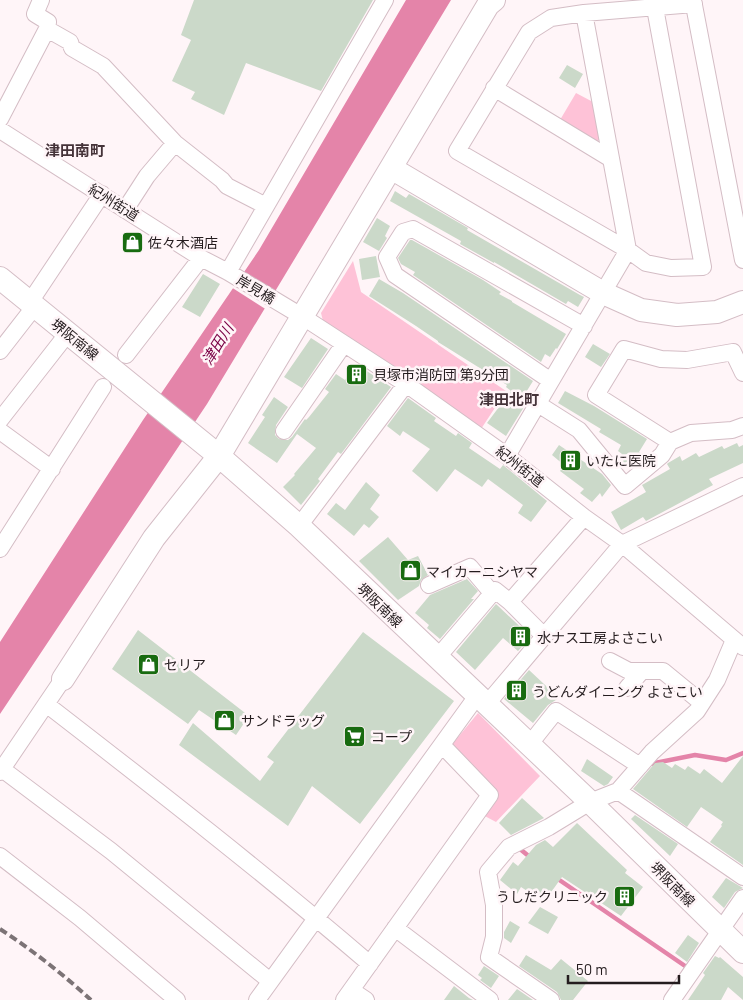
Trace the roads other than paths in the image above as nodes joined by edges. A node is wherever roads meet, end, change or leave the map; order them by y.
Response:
1 (41, 0) edge
2 (385, 0) edge
3 (494, 0) edge
4 (694, 2) edge
5 (655, 8) junction
6 (584, 13) junction
7 (47, 29) junction
8 (494, 88) junction
9 (0, 120) edge
10 (0, 130) edge
11 (175, 143) junction
12 (611, 159) junction
13 (391, 168) junction
14 (102, 194) junction
15 (266, 206) junction
16 (126, 210) junction
17 (628, 250) junction
18 (201, 258) junction
19 (743, 260) edge
20 (229, 273) junction
21 (0, 278) edge
22 (603, 293) junction
23 (743, 302) edge
24 (32, 304) junction
25 (282, 305) joint
26 (303, 317) junction
27 (584, 326) junction
28 (68, 333) junction
29 (344, 344) junction
30 (0, 351) edge
31 (126, 356) dead end
32 (743, 373) edge
33 (551, 382) junction
34 (406, 384) junction
35 (103, 387) dead end
36 (538, 404) junction
37 (0, 420) edge
38 (743, 426) edge
39 (0, 431) edge
40 (284, 431) dead end
41 (670, 442) junction
42 (219, 456) junction
43 (507, 456) junction
44 (52, 469) junction
45 (743, 486) edge
46 (584, 517) junction
47 (299, 526) junction
48 (622, 544) junction
49 (0, 549) edge
50 (429, 585) dead end
51 (492, 593) junction
52 (510, 602) junction
53 (544, 636) junction
54 (739, 643) edge
55 (437, 658) junction
56 (610, 661) dead end
57 (641, 672) junction
58 (63, 678) joint
59 (627, 688) dead end
60 (482, 700) junction
61 (702, 703) junction
62 (46, 704) junction
63 (442, 745) junction
64 (529, 745) junction
65 (640, 766) junction
66 (1, 771) edge
67 (618, 791) junction
68 (590, 802) junction
69 (0, 856) edge
70 (743, 877) edge
71 (743, 898) edge
72 (316, 918) junction
73 (395, 928) junction
74 (721, 931) junction
75 (743, 952) edge
76 (370, 964) junction
77 (270, 981) junction
78 (348, 995) edge
79 (177, 1000) edge
80 (257, 1000) edge
81 (366, 1000) edge
82 (490, 1000) edge
83 (552, 1000) edge
84 (672, 1000) edge

1 - 7 street
2 - 15 street
3 - 13 street
4 - 5 street
4 - 19 street
5 - 6 street
5 - 17 street
6 - 8 street
6 - 12 street
7 - 9 street
7 - 11 street
8 - 12 street
8 - 17 street
10 - 14 street, 紀州街道
11 - 15 street
11 - 16 street
12 - 17 street
13 - 22 street
13 - 26 street
14 - 16 street, 紀州街道
14 - 24 street
15 - 20 street
16 - 18 street, 紀州街道
17 - 22 street
18 - 20 street, 紀州街道
18 - 31 street
20 - 25 street, 岸見橋
21 - 24 street, 堺阪南線
22 - 23 street
22 - 27 street
24 - 28 street, 堺阪南線
24 - 30 street
25 - 26 street, 紀州街道
26 - 29 street, 紀州街道
26 - 42 street
27 - 33 street
27 - 33 street
28 - 37 street
28 - 42 street, 堺阪南線
29 - 34 street, 紀州街道
29 - 40 street
32 - 41 street
33 - 36 street
34 - 43 street, 紀州街道
34 - 47 street
35 - 44 street
36 - 41 street
36 - 43 street
38 - 41 street
39 - 44 street
42 - 47 street, 堺阪南線
42 - 58 street
43 - 46 street, 紀州街道
44 - 49 street
45 - 48 street
46 - 48 street, 紀州街道
46 - 52 street
47 - 55 street, 堺阪南線
48 - 53 street
48 - 54 street, 紀州街道
50 - 51 street
51 - 52 street
51 - 55 street
52 - 53 street
53 - 60 street
54 - 61 street
55 - 60 street, 堺阪南線
56 - 57 street
57 - 59 street
57 - 61 street
58 - 62 street
60 - 63 street
60 - 64 street, 堺阪南線
61 - 65 street
62 - 66 street
62 - 72 street
63 - 72 street
63 - 73 street
64 - 65 street
64 - 68 street, 堺阪南線
65 - 67 street
66 - 77 street
67 - 68 street
67 - 70 street
68 - 74 street, 堺阪南線
68 - 83 street
69 - 79 street
71 - 74 street
72 - 76 street
72 - 77 street
73 - 76 street
73 - 82 street
74 - 75 street, 堺阪南線
74 - 84 street
76 - 78 street
77 - 80 street
78 - 81 street

